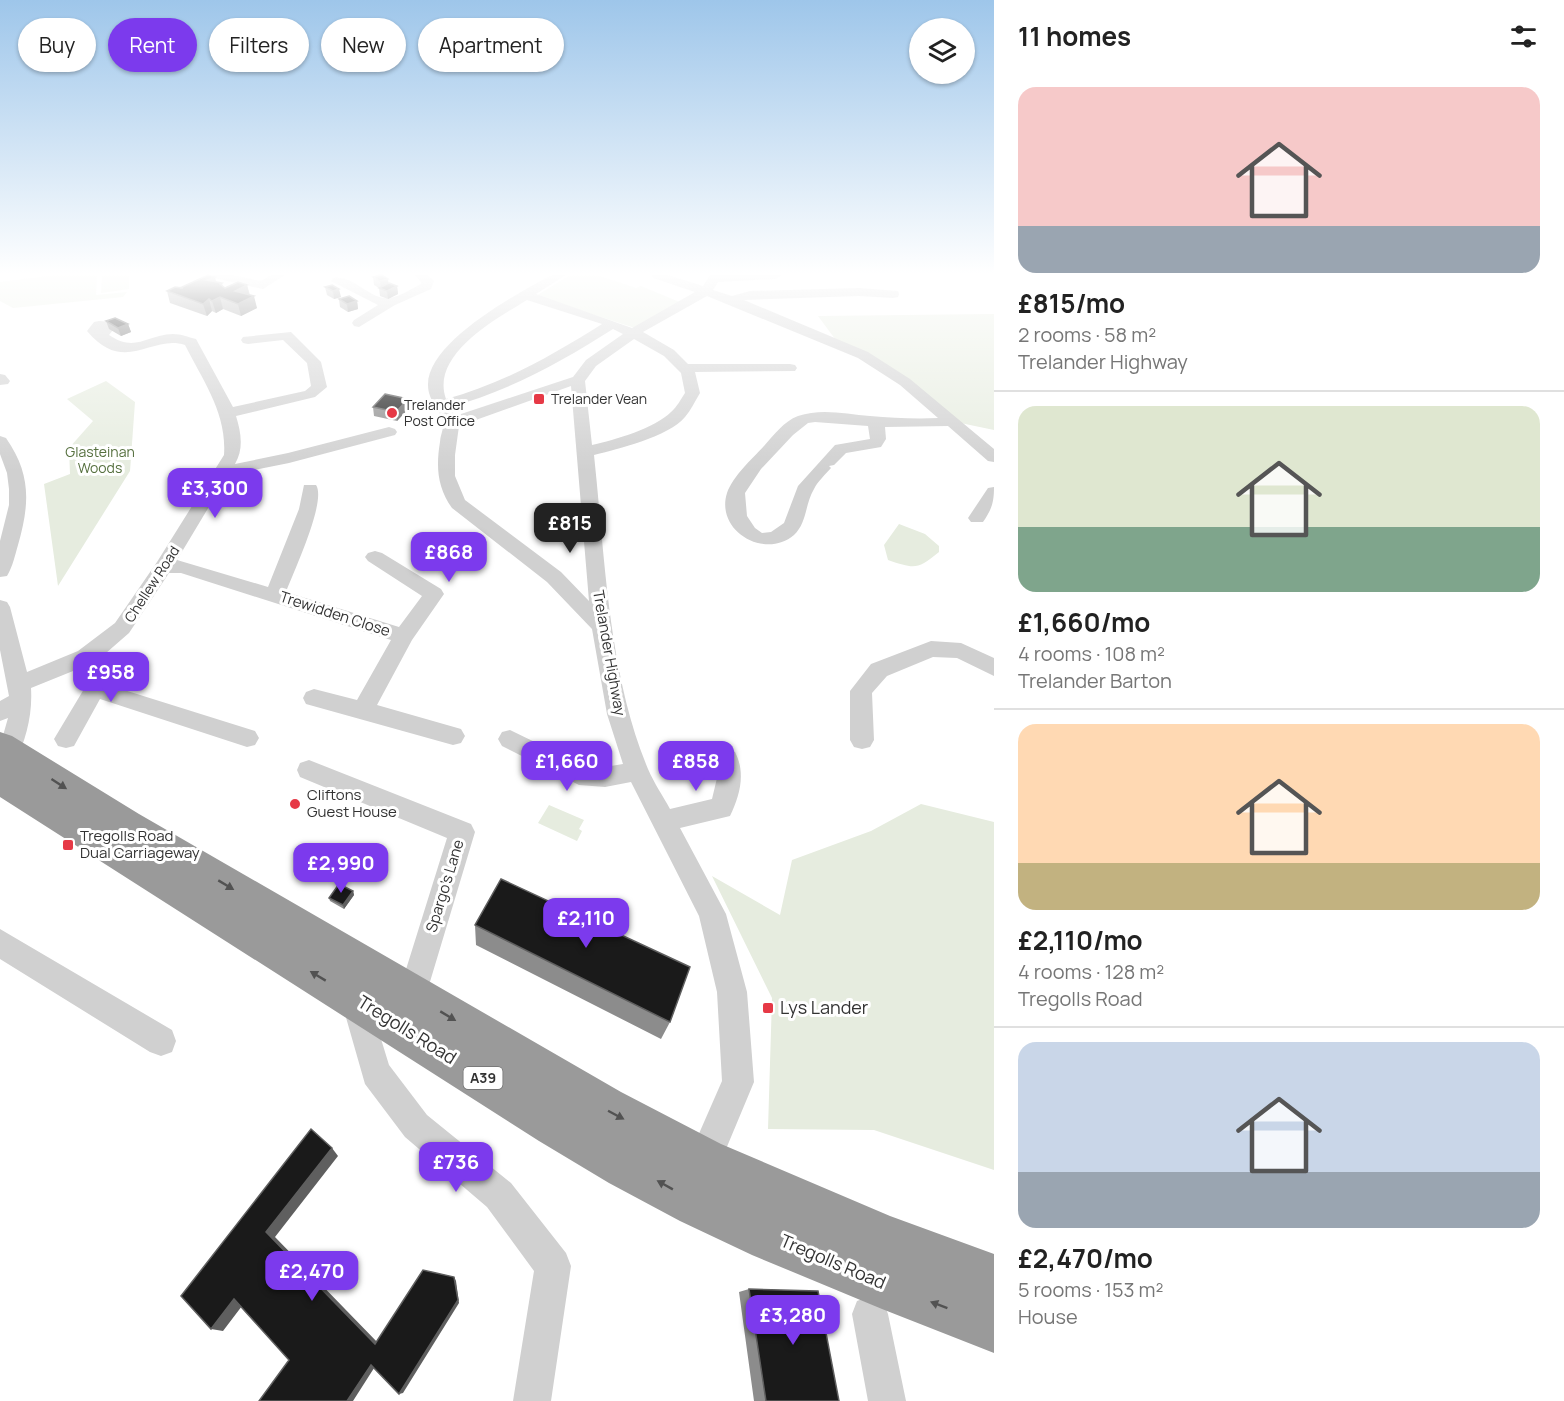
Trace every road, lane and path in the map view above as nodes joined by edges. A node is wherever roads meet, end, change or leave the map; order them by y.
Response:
1 (109, 340) edge
2 (159, 340) edge
3 (185, 340) edge
4 (292, 340) edge
5 (462, 340) edge
6 (584, 340) edge
7 (622, 340) edge
8 (648, 340) edge
9 (832, 340) edge
10 (686, 368) junction
11 (790, 368) dead end
12 (578, 381) junction
13 (441, 405) junction
14 (228, 413) junction
15 (951, 421) junction
16 (876, 422) junction
17 (451, 423) junction
18 (389, 432) dead end
19 (0, 441) edge
20 (585, 451) junction
21 (994, 457) edge
22 (224, 471) junction
23 (310, 489) dead end
24 (994, 492) edge
25 (977, 518) dead end
26 (375, 557) dead end
27 (164, 566) junction
28 (595, 567) junction
29 (0, 572) edge
30 (554, 577) junction
31 (275, 595) junction
32 (1, 621) edge
33 (602, 627) junction
34 (404, 636) junction
35 (86, 657) junction
36 (994, 668) edge
37 (15, 679) edge
38 (95, 689) junction
39 (314, 698) dead end
40 (363, 710) junction
41 (0, 712) edge
42 (453, 736) dead end
43 (247, 738) dead end
44 (66, 739) dead end
45 (510, 739) dead end
46 (862, 740) dead end
47 (727, 759) dead end
48 (2, 761) edge
49 (309, 770) dead end
50 (637, 771) junction
51 (666, 822) junction
52 (0, 943) edge
53 (413, 995) junction
54 (355, 998) junction
55 (161, 1041) dead end
56 (704, 1161) junction
57 (994, 1281) edge
58 (886, 1303) junction
59 (994, 1326) edge
60 (532, 1401) edge
61 (887, 1401) edge

1 - 2 street, Chellew Road
3 - 14 street, Chellew Road
4 - 14 street
5 - 13 street
6 - 13 street
7 - 12 street
8 - 10 street
9 - 15 street
10 - 11 street
10 - 20 street
12 - 17 street
12 - 20 street, Trelander Highway
13 - 17 street
14 - 22 street, Chellew Road
15 - 16 street
15 - 21 street
16 - 16 street
17 - 30 street
18 - 22 street
19 - 29 street
20 - 28 street, Trelander Highway
22 - 27 street, Chellew Road
23 - 31 street
24 - 25 street
26 - 34 street
27 - 31 street, Trewidden Close
27 - 35 street, Chellew Road
28 - 30 street
28 - 33 street, Trelander Highway
30 - 33 street
31 - 34 street, Trewidden Close
32 - 37 street
33 - 50 street, Trelander Highway
34 - 40 street, Trewidden Close
35 - 37 street, Chellew Road
35 - 38 street
36 - 46 street
37 - 41 street, Chellew Road
37 - 48 street
38 - 43 street
38 - 44 street
39 - 40 street
40 - 42 street
45 - 50 street
47 - 51 street
48 -> 53 highway, Tregolls Road / A39
54 -> 48 highway, Tregolls Road / A39
49 - 53 street, Spargo's Lane
50 - 51 street, Trelander Highway
51 - 56 street, Trelander Highway
52 - 55 street
53 -> 56 highway, Tregolls Road / A39
58 -> 54 highway, Tregolls Road / A39
54 - 60 street
56 - 57 highway, Tregolls Road / A39
56 - 58 highway, A39
59 -> 58 highway, Tregolls Road / A39
58 - 61 street

